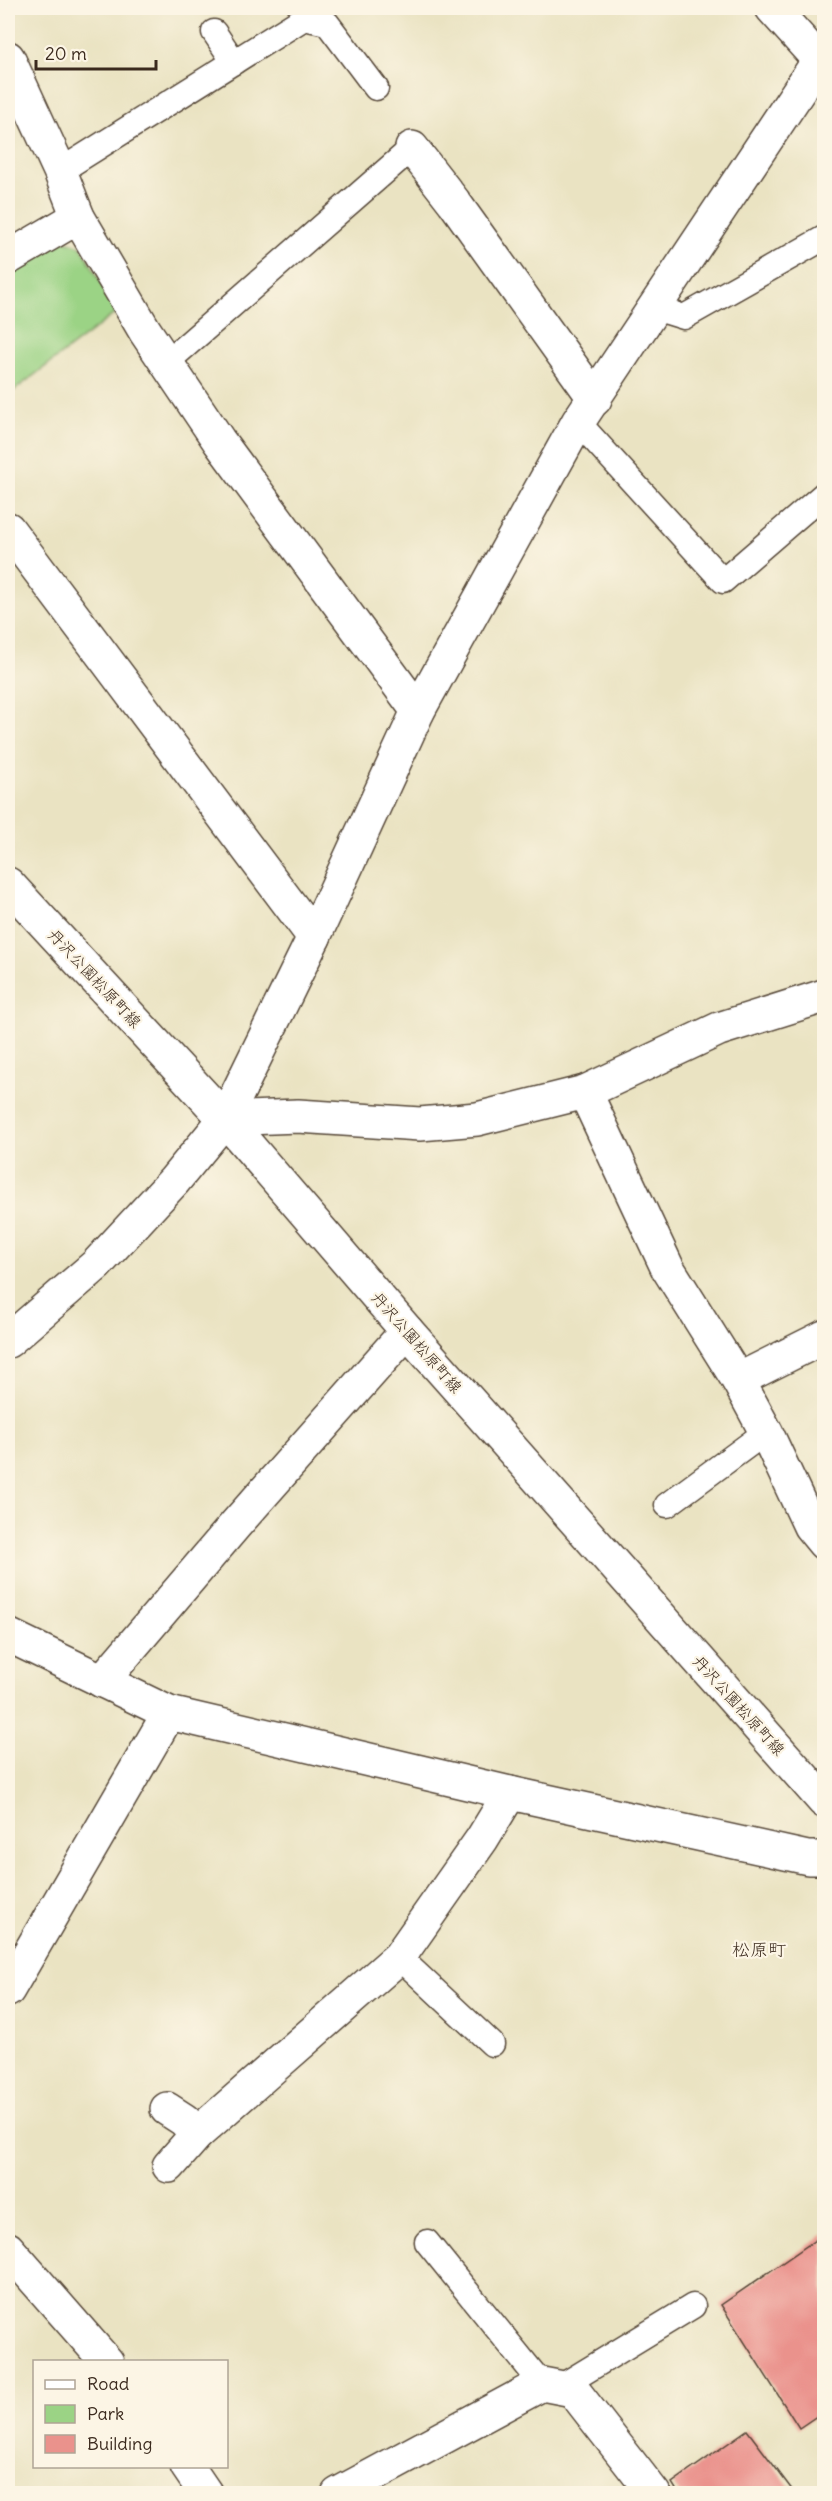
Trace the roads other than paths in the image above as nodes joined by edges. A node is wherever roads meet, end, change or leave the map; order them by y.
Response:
1 (772, 8) edge
2 (214, 32) dead end
3 (822, 57) edge
4 (8, 58) edge
5 (234, 62) junction
6 (376, 88) dead end
7 (412, 148) joint
8 (60, 171) junction
9 (78, 217) junction
10 (825, 238) edge
11 (8, 258) edge
12 (655, 308) junction
13 (166, 363) junction
14 (586, 410) junction
15 (825, 494) edge
16 (8, 529) edge
17 (418, 711) junction
18 (8, 884) edge
19 (314, 937) junction
20 (825, 996) edge
21 (585, 1092) junction
22 (225, 1119) junction
23 (407, 1331) junction
24 (825, 1337) edge
25 (8, 1341) edge
26 (738, 1380) junction
27 (766, 1432) junction
28 (667, 1505) dead end
29 (825, 1543) edge
30 (8, 1635) edge
31 (102, 1681) junction
32 (169, 1713) junction
33 (510, 1793) junction
34 (825, 1801) edge
35 (825, 1858) edge
36 (399, 1957) junction
37 (8, 1990) edge
38 (492, 2044) dead end
39 (166, 2109) dead end
40 (197, 2134) junction
41 (169, 2166) dead end
42 (427, 2242) dead end
43 (8, 2249) edge
44 (693, 2306) dead end
45 (106, 2360) edge
46 (551, 2386) junction
47 (188, 2468) edge
48 (206, 2493) edge
49 (338, 2493) edge
50 (654, 2493) edge

1 - 3 street
2 - 5 lane
3 - 12 street
4 - 8 street
5 - 6 lane
5 - 8 lane
7 - 13 lane
7 - 14 street
8 - 9 street
9 - 11 street
9 - 13 street
10 - 12 lane
12 - 14 street
13 - 17 street
14 - 15 lane
14 - 17 street
16 - 19 street
17 - 19 street
18 - 22 street, 丹沢公園松原町線
19 - 22 street
20 - 21 street
21 - 22 street
21 - 26 street
22 - 23 street, 丹沢公園松原町線
22 - 25 street
23 - 31 street
23 - 34 street, 丹沢公園松原町線
24 - 26 street
26 - 27 street
27 - 28 lane
27 - 29 street
30 - 31 street
31 - 32 street
32 - 33 street
32 - 37 street
33 - 35 street
33 - 36 street
36 - 38 lane
36 - 40 street
39 - 40 street
40 - 41 street
42 - 46 lane
43 - 45 street
44 - 46 lane
46 - 49 street
46 - 50 street
47 - 48 street

